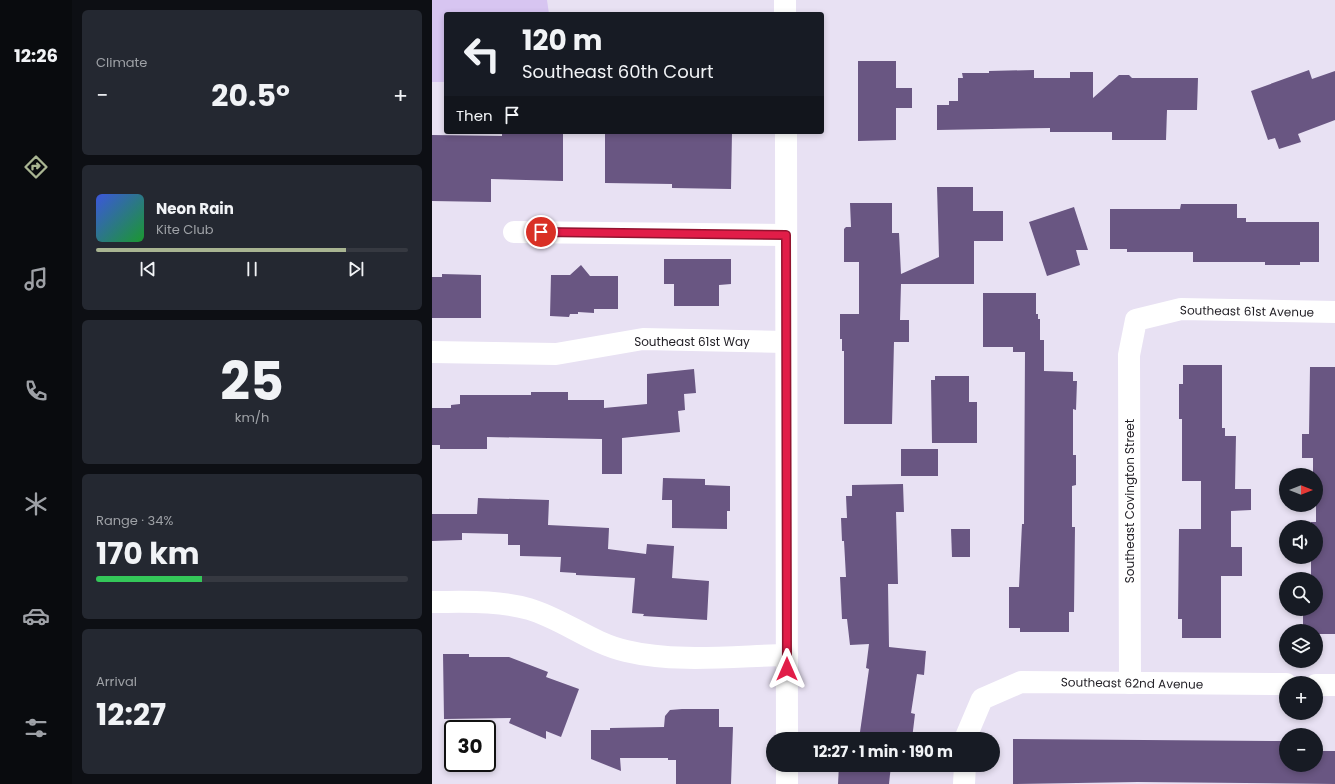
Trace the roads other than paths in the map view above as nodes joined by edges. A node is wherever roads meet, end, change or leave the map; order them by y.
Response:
1 (785, 0) edge
2 (785, 12) edge
3 (786, 134) edge
4 (514, 232) dead end
5 (786, 235) junction
6 (1335, 312) edge
7 (1136, 320) joint
8 (786, 342) junction
9 (432, 352) edge
10 (432, 602) edge
11 (787, 655) junction
12 (1130, 683) junction
13 (1279, 684) edge
14 (1323, 684) edge
15 (1335, 685) edge
16 (787, 732) edge
17 (968, 732) edge
18 (787, 772) edge
19 (965, 772) edge
20 (787, 784) edge
21 (964, 784) edge

1 - 2 street
3 - 5 street
4 - 5 street
5 - 8 street
6 - 7 street, Southeast 61st Avenue
7 - 12 street, Southeast Covington Street
8 - 9 street, Southeast 61st Way
8 - 11 street
10 - 11 street
11 - 16 street
12 - 13 street, Southeast 62nd Avenue
12 - 17 street, Southeast 62nd Avenue
14 - 15 street
18 - 20 street
19 - 21 street

